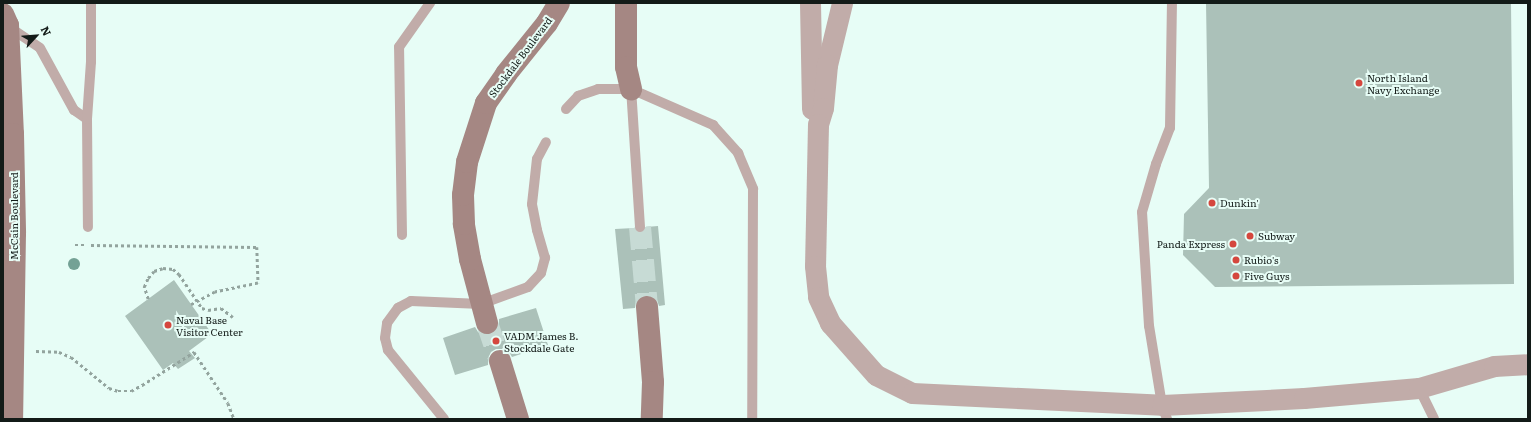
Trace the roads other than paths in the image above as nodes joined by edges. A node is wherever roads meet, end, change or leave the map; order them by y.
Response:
1 (91, 3) edge
2 (559, 3) edge
3 (626, 3) edge
4 (810, 3) edge
5 (842, 3) edge
6 (1172, 3) edge
7 (428, 5) edge
8 (5, 20) edge
9 (631, 89) junction
10 (566, 109) dead end
11 (87, 118) junction
12 (818, 124) junction
13 (546, 142) dead end
14 (88, 226) dead end
15 (640, 227) tunnel mouth
16 (9, 233) edge
17 (402, 235) dead end
18 (647, 307) tunnel mouth
19 (484, 314) junction
20 (500, 361) tunnel mouth
21 (1528, 364) edge
22 (1419, 388) junction
23 (1164, 412) edge
24 (9, 413) edge
25 (444, 419) edge
26 (518, 419) edge
27 (652, 419) edge
28 (752, 419) edge
29 (1434, 419) edge

1 - 11 lane
2 - 19 main road, Stockdale Boulevard
3 - 9 main road
4 - 12 street
5 - 12 street
6 - 23 lane
7 - 17 lane
8 - 11 lane
8 - 16 main road, McCain Boulevard
9 - 10 lane
9 - 15 lane
9 - 28 lane
11 - 14 lane
12 - 23 street
13 - 19 lane
16 - 24 main road, McCain Boulevard
18 - 27 main road
19 - 25 lane
20 - 26 main road
21 - 22 street
22 - 23 street
22 - 29 lane

